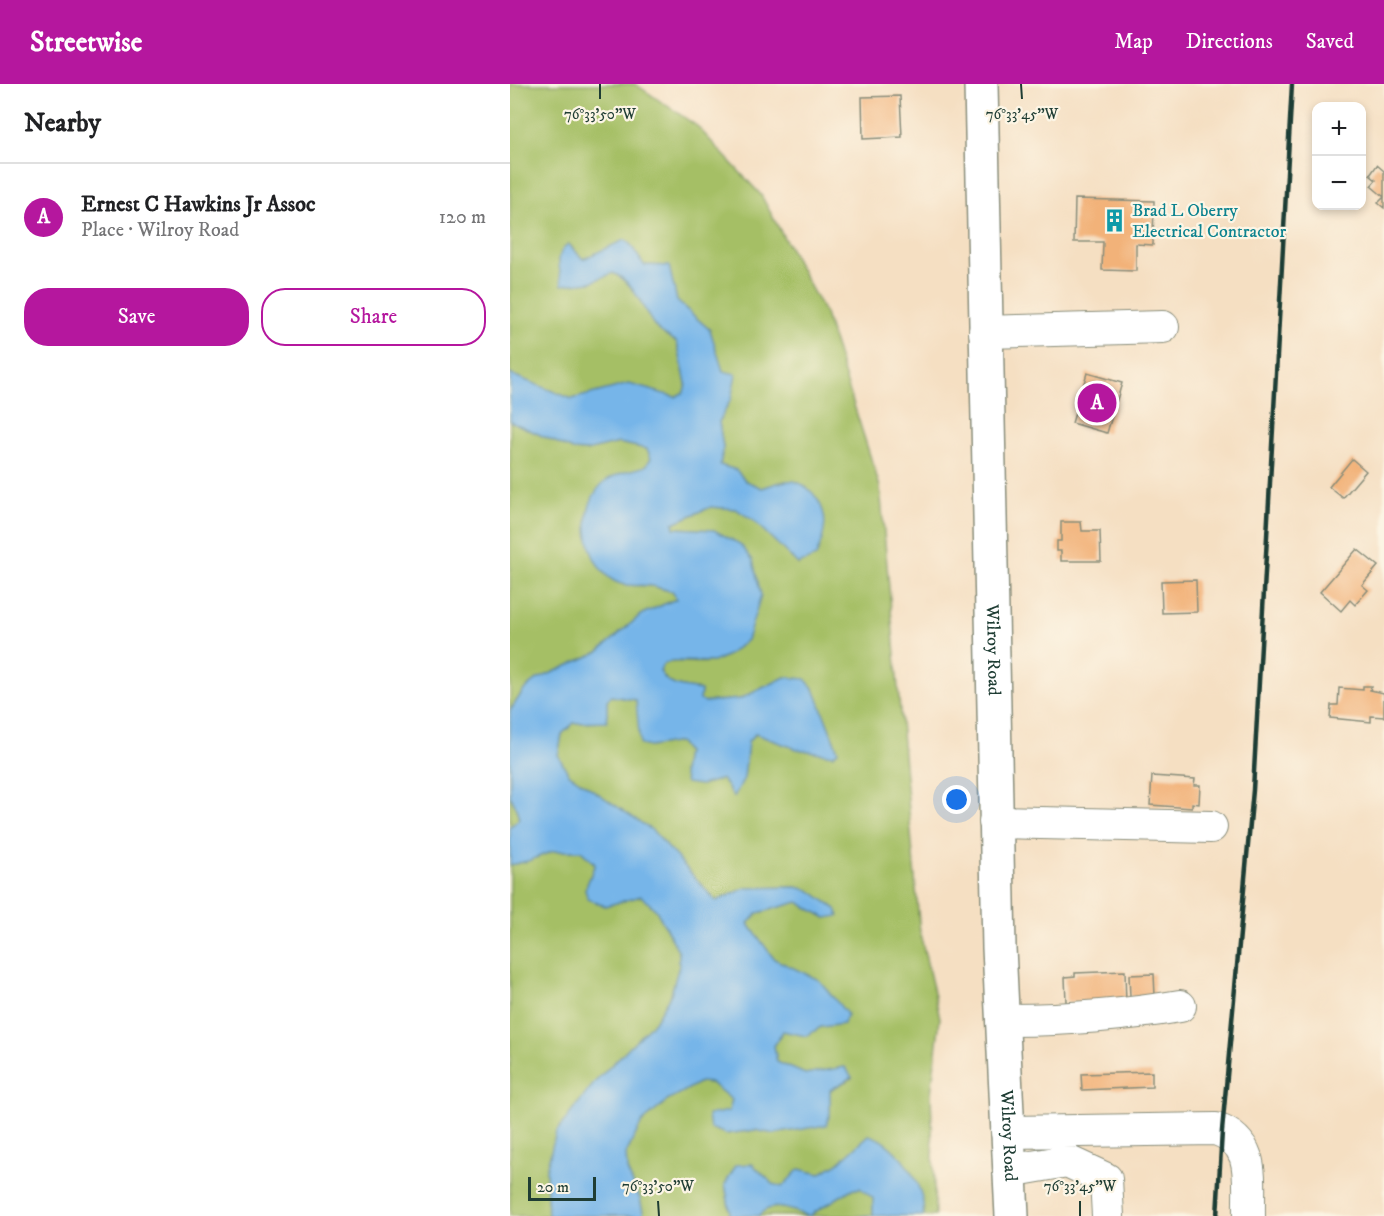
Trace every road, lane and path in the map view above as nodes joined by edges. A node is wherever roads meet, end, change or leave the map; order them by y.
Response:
1 (981, 84) edge
2 (1163, 327) dead end
3 (986, 332) junction
4 (995, 822) junction
5 (1211, 827) dead end
6 (1180, 1006) dead end
7 (1002, 1020) junction
8 (1007, 1132) junction
9 (1009, 1171) junction
10 (1012, 1216) edge
11 (1108, 1216) edge
12 (1250, 1216) edge

1 - 3 main road, Wilroy Road
2 - 3 lane
3 - 4 main road, Wilroy Road
4 - 5 lane
4 - 7 main road, Wilroy Road
6 - 7 lane
7 - 8 main road, Wilroy Road
8 - 9 main road, Wilroy Road
8 - 12 lane
9 - 10 main road, Wilroy Road
9 - 11 lane

